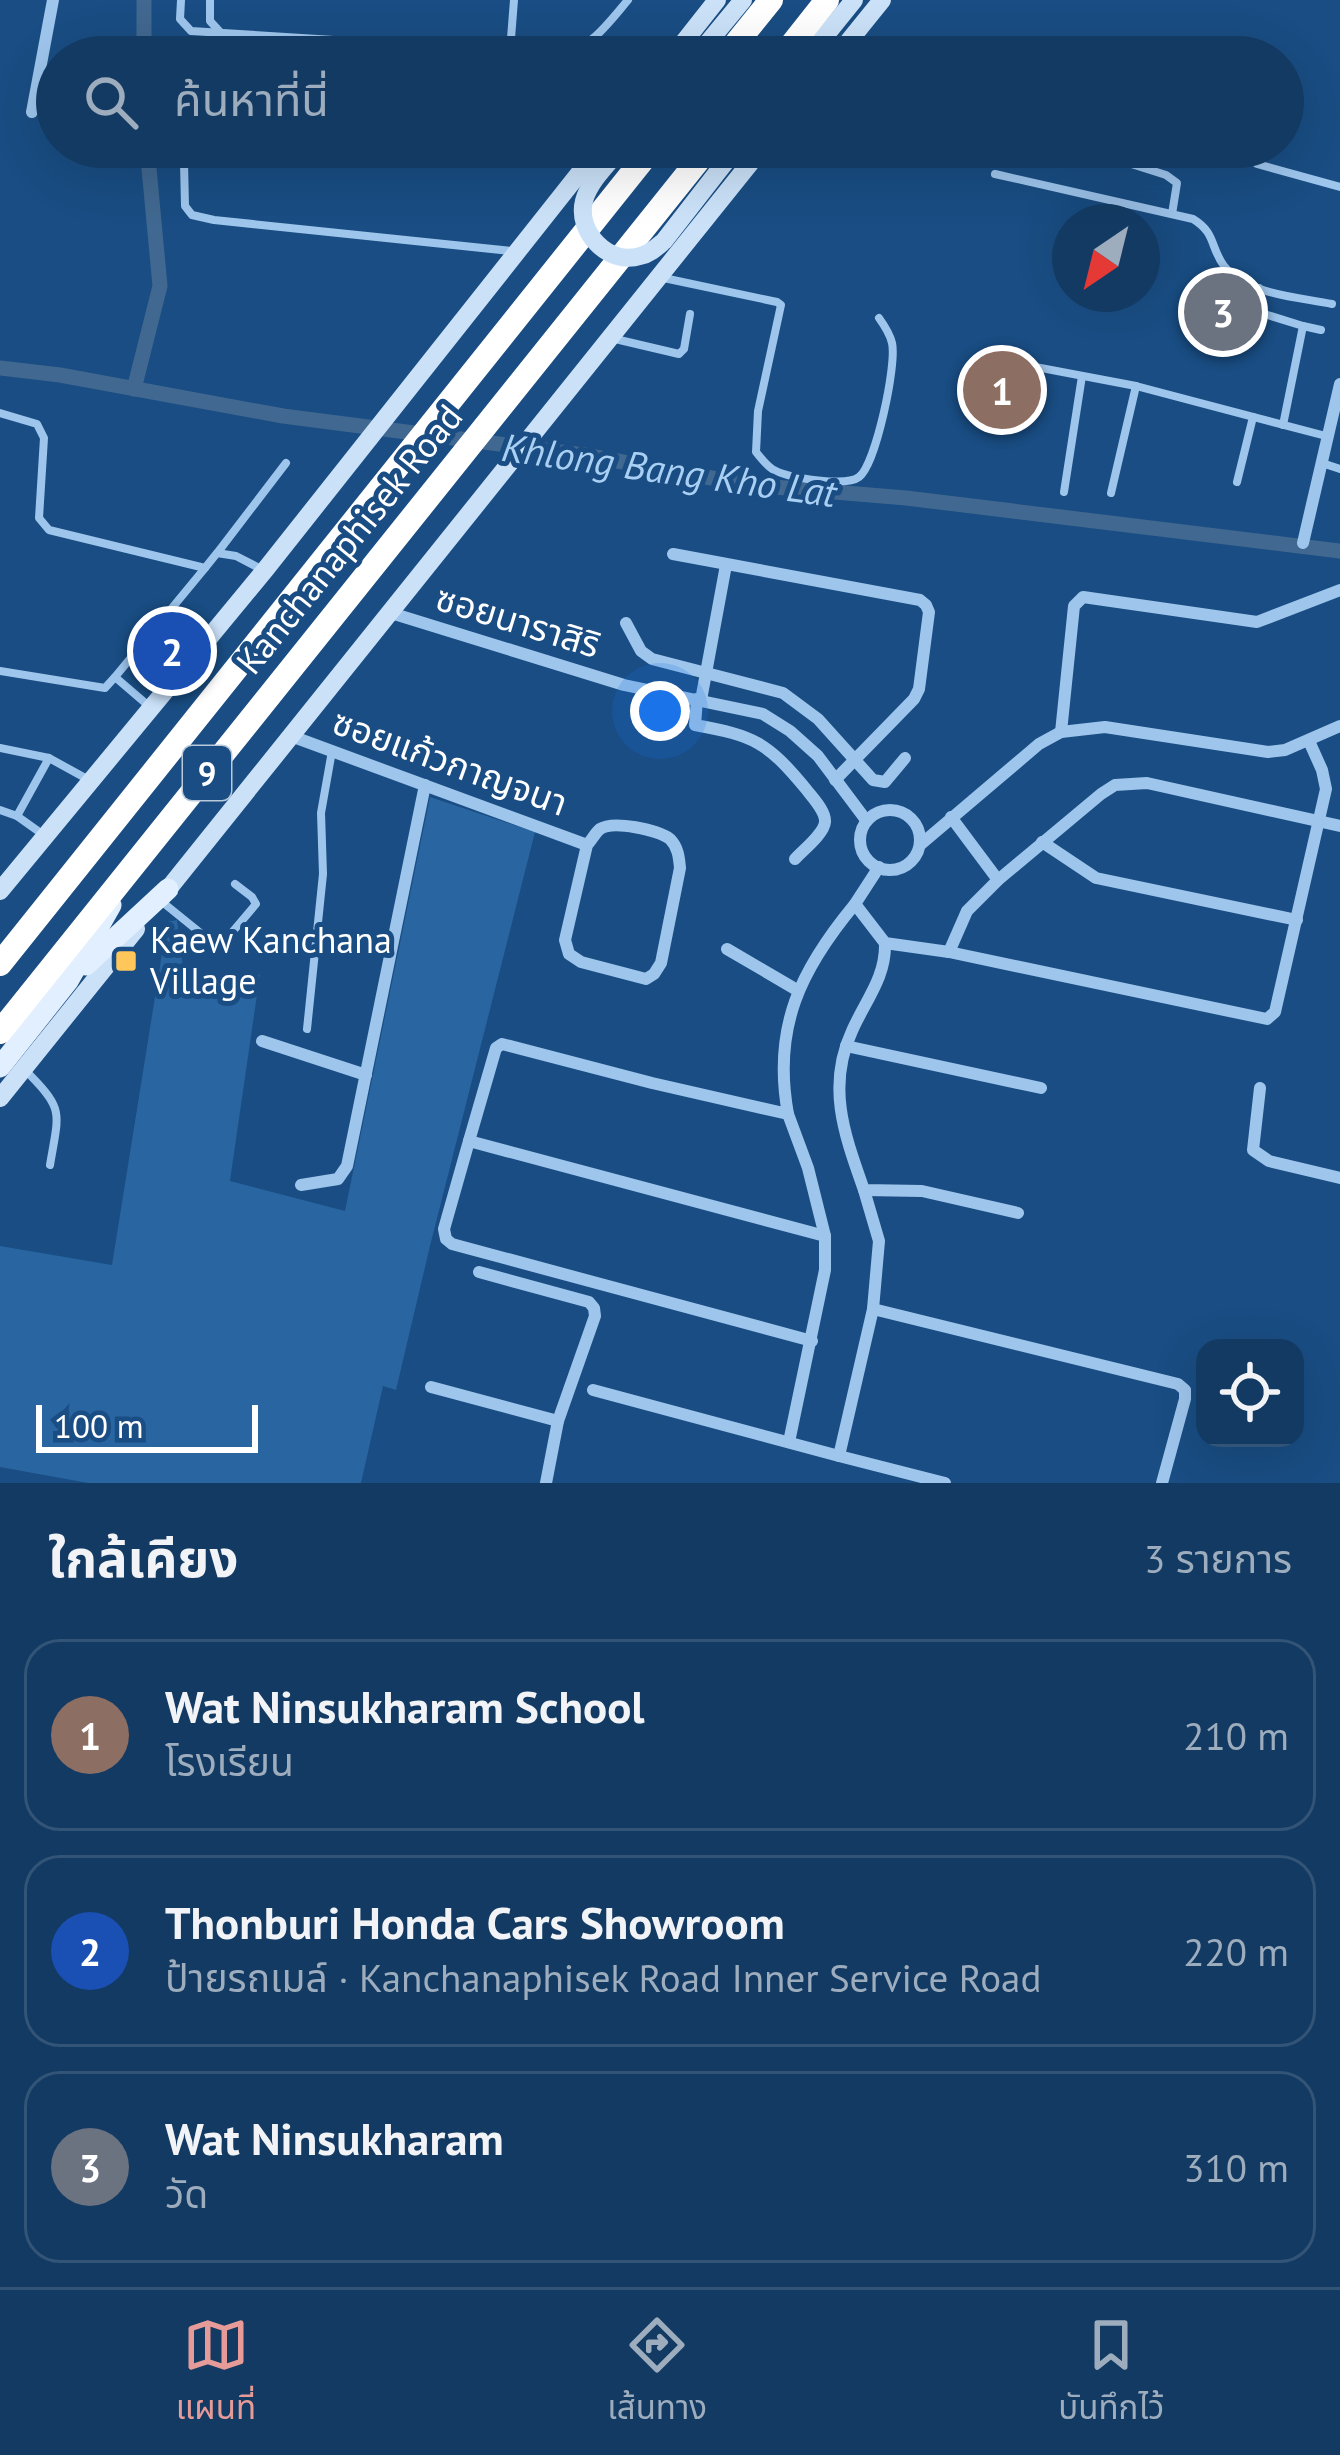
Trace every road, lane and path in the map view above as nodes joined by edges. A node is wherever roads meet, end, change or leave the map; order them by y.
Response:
1 (53, 0) edge
2 (182, 0) edge
3 (210, 0) edge
4 (514, 0) edge
5 (628, 0) edge
6 (717, 0) edge
7 (743, 0) edge
8 (771, 0) edge
9 (827, 0) edge
10 (854, 0) edge
11 (882, 0) edge
12 (223, 34) junction
13 (46, 36) edge
14 (257, 36) edge
15 (511, 36) edge
16 (597, 36) edge
17 (689, 36) edge
18 (713, 36) edge
19 (742, 36) edge
20 (799, 36) edge
21 (825, 36) edge
22 (853, 36) edge
23 (36, 89) edge
24 (36, 104) edge
25 (33, 105) joint
26 (184, 168) edge
27 (583, 168) edge
28 (606, 168) edge
29 (636, 168) edge
30 (693, 168) edge
31 (721, 168) edge
32 (746, 168) edge
33 (1144, 168) edge
34 (1271, 168) edge
35 (995, 174) dead end
36 (1340, 188) edge
37 (1172, 214) junction
38 (517, 251) junction
39 (658, 277) junction
40 (1259, 288) junction
41 (1332, 304) dead end
42 (690, 314) dead end
43 (879, 318) dead end
44 (1303, 326) junction
45 (1321, 330) dead end
46 (608, 337) junction
47 (983, 357) dead end
48 (1082, 376) junction
49 (1340, 384) edge
50 (1136, 386) junction
51 (0, 413) edge
52 (1253, 417) junction
53 (1282, 425) junction
54 (1326, 436) junction
55 (1321, 463) junction
56 (286, 464) dead end
57 (1340, 469) edge
58 (1237, 482) dead end
59 (1064, 492) dead end
60 (1111, 493) dead end
61 (1304, 543) dead end
62 (217, 553) junction
63 (674, 554) dead end
64 (726, 565) junction
65 (206, 568) junction
66 (265, 570) junction
67 (1340, 590) edge
68 (392, 614) junction
69 (626, 623) dead end
70 (0, 671) edge
71 (706, 673) junction
72 (115, 677) junction
73 (699, 700) junction
74 (151, 708) junction
75 (1340, 726) edge
76 (1061, 732) junction
77 (291, 736) junction
78 (1309, 741) junction
79 (0, 748) edge
80 (332, 751) junction
81 (49, 758) junction
82 (904, 758) dead end
83 (854, 760) junction
84 (835, 780) junction
85 (90, 781) junction
86 (425, 785) junction
87 (0, 810) edge
88 (17, 816) junction
89 (951, 817) junction
90 (866, 820) junction
91 (1319, 820) junction
92 (1340, 826) edge
93 (45, 836) junction
94 (1042, 842) junction
95 (587, 845) junction
96 (920, 845) junction
97 (795, 859) dead end
98 (136, 861) junction
99 (879, 867) junction
100 (998, 880) junction
101 (2, 882) edge
102 (235, 884) dead end
103 (164, 894) junction
104 (855, 904) junction
105 (1298, 920) junction
106 (30, 927) junction
107 (885, 943) junction
108 (727, 949) dead end
109 (0, 952) edge
110 (949, 952) junction
111 (0, 964) edge
112 (68, 981) junction
113 (797, 990) junction
114 (307, 1029) dead end
115 (262, 1041) dead end
116 (846, 1046) junction
117 (13, 1050) edge
118 (0, 1067) edge
119 (366, 1075) junction
120 (1041, 1088) dead end
121 (1260, 1088) dead end
122 (0, 1098) edge
123 (788, 1114) junction
124 (469, 1142) junction
125 (50, 1165) dead end
126 (1340, 1178) edge
127 (301, 1185) dead end
128 (864, 1190) junction
129 (1018, 1213) dead end
130 (825, 1236) junction
131 (479, 1272) dead end
132 (873, 1309) junction
133 (812, 1341) junction
134 (431, 1388) dead end
135 (593, 1390) dead end
136 (558, 1421) junction
137 (789, 1442) junction
138 (839, 1456) junction
139 (546, 1483) edge
140 (945, 1483) edge
141 (1162, 1483) edge

1 - 13 street
2 - 12 lane
3 - 12 lane
4 - 15 lane
5 - 16 lane
6 - 17 main road
7 - 18 main road
8 - 19 highway
9 - 20 highway
10 - 21 main road
11 - 22 main road
12 - 14 lane
23 - 25 street
24 - 25 lane
26 - 38 lane
27 - 38 main road
28 - 31 main road, bridge
29 - 106 highway, Kanchanaphisek Road / 9
30 - 98 highway, Kanchanaphisek Road / 9
32 - 39 main road
33 - 37 lane
34 - 36 lane
35 - 37 lane
37 - 40 lane
38 - 66 main road
39 - 43 lane
39 - 46 main road
40 - 41 lane
40 - 44 lane
42 - 46 lane
44 - 45 lane
44 - 53 lane
46 - 68 main road
47 - 48 lane
48 - 50 lane
48 - 59 lane
49 - 54 street
50 - 52 lane
50 - 60 lane
51 - 65 lane
52 - 53 lane
52 - 58 lane
53 - 54 lane
54 - 55 street
55 - 57 lane
55 - 61 street
56 - 62 lane
62 - 65 lane
62 - 66 lane
63 - 64 street
64 - 71 street
64 - 83 street
65 - 72 lane
66 - 74 main road
67 - 76 street
68 - 73 street, ซอยนาราสิริ
68 - 77 main road
69 - 71 street
70 - 72 lane
71 - 73 street
71 - 83 street
72 - 74 lane
73 - 84 street, ซอยนาราสิริ
73 - 97 street
74 - 85 main road
75 - 78 street
76 - 78 street
76 - 89 street
77 - 80 street, ซอยแก้วกาญจนา
77 - 103 main road
78 - 91 street
79 - 81 lane
80 - 86 street, ซอยแก้วกาญจนา
80 - 114 lane
81 - 85 lane
81 - 88 lane
82 - 83 street
83 - 84 street
84 - 90 street, ซอยนาราสิริ
85 - 93 main road
86 - 95 street, ซอยแก้วกาญจนา
86 - 119 street
87 - 88 lane
88 - 93 lane
89 - 96 street
89 - 100 street
90 - 96 street
90 - 99 street, ซอยนาราสิริ
91 - 92 street
91 - 94 street
91 - 105 street
93 - 101 main road
94 - 100 street
94 - 105 street
95 - 95 street, ซอยแก้วกาญจนา
96 - 99 street
98 - 112 main road
98 - 117 highway, Kanchanaphisek Road / 9
99 - 104 street
100 - 110 street
102 - 103 lane
103 - 112 main road
103 - 117 main road
104 - 107 street
104 - 113 street
105 - 110 street
106 - 109 highway
106 - 111 highway, Kanchanaphisek Road / 9
107 - 110 street
107 - 116 street
108 - 113 street
112 - 117 main road
113 - 123 street
115 - 119 street
116 - 120 street
116 - 128 street
117 - 118 main road
117 - 122 main road
117 - 125 lane
119 - 127 street
121 - 126 street
123 - 124 street
123 - 130 street
124 - 130 street
124 - 133 street
128 - 129 street
128 - 132 street
130 - 133 street
131 - 136 street
132 - 138 street
132 - 141 street
133 - 137 street
134 - 136 street
135 - 137 street
136 - 139 street
137 - 138 street
138 - 140 street

